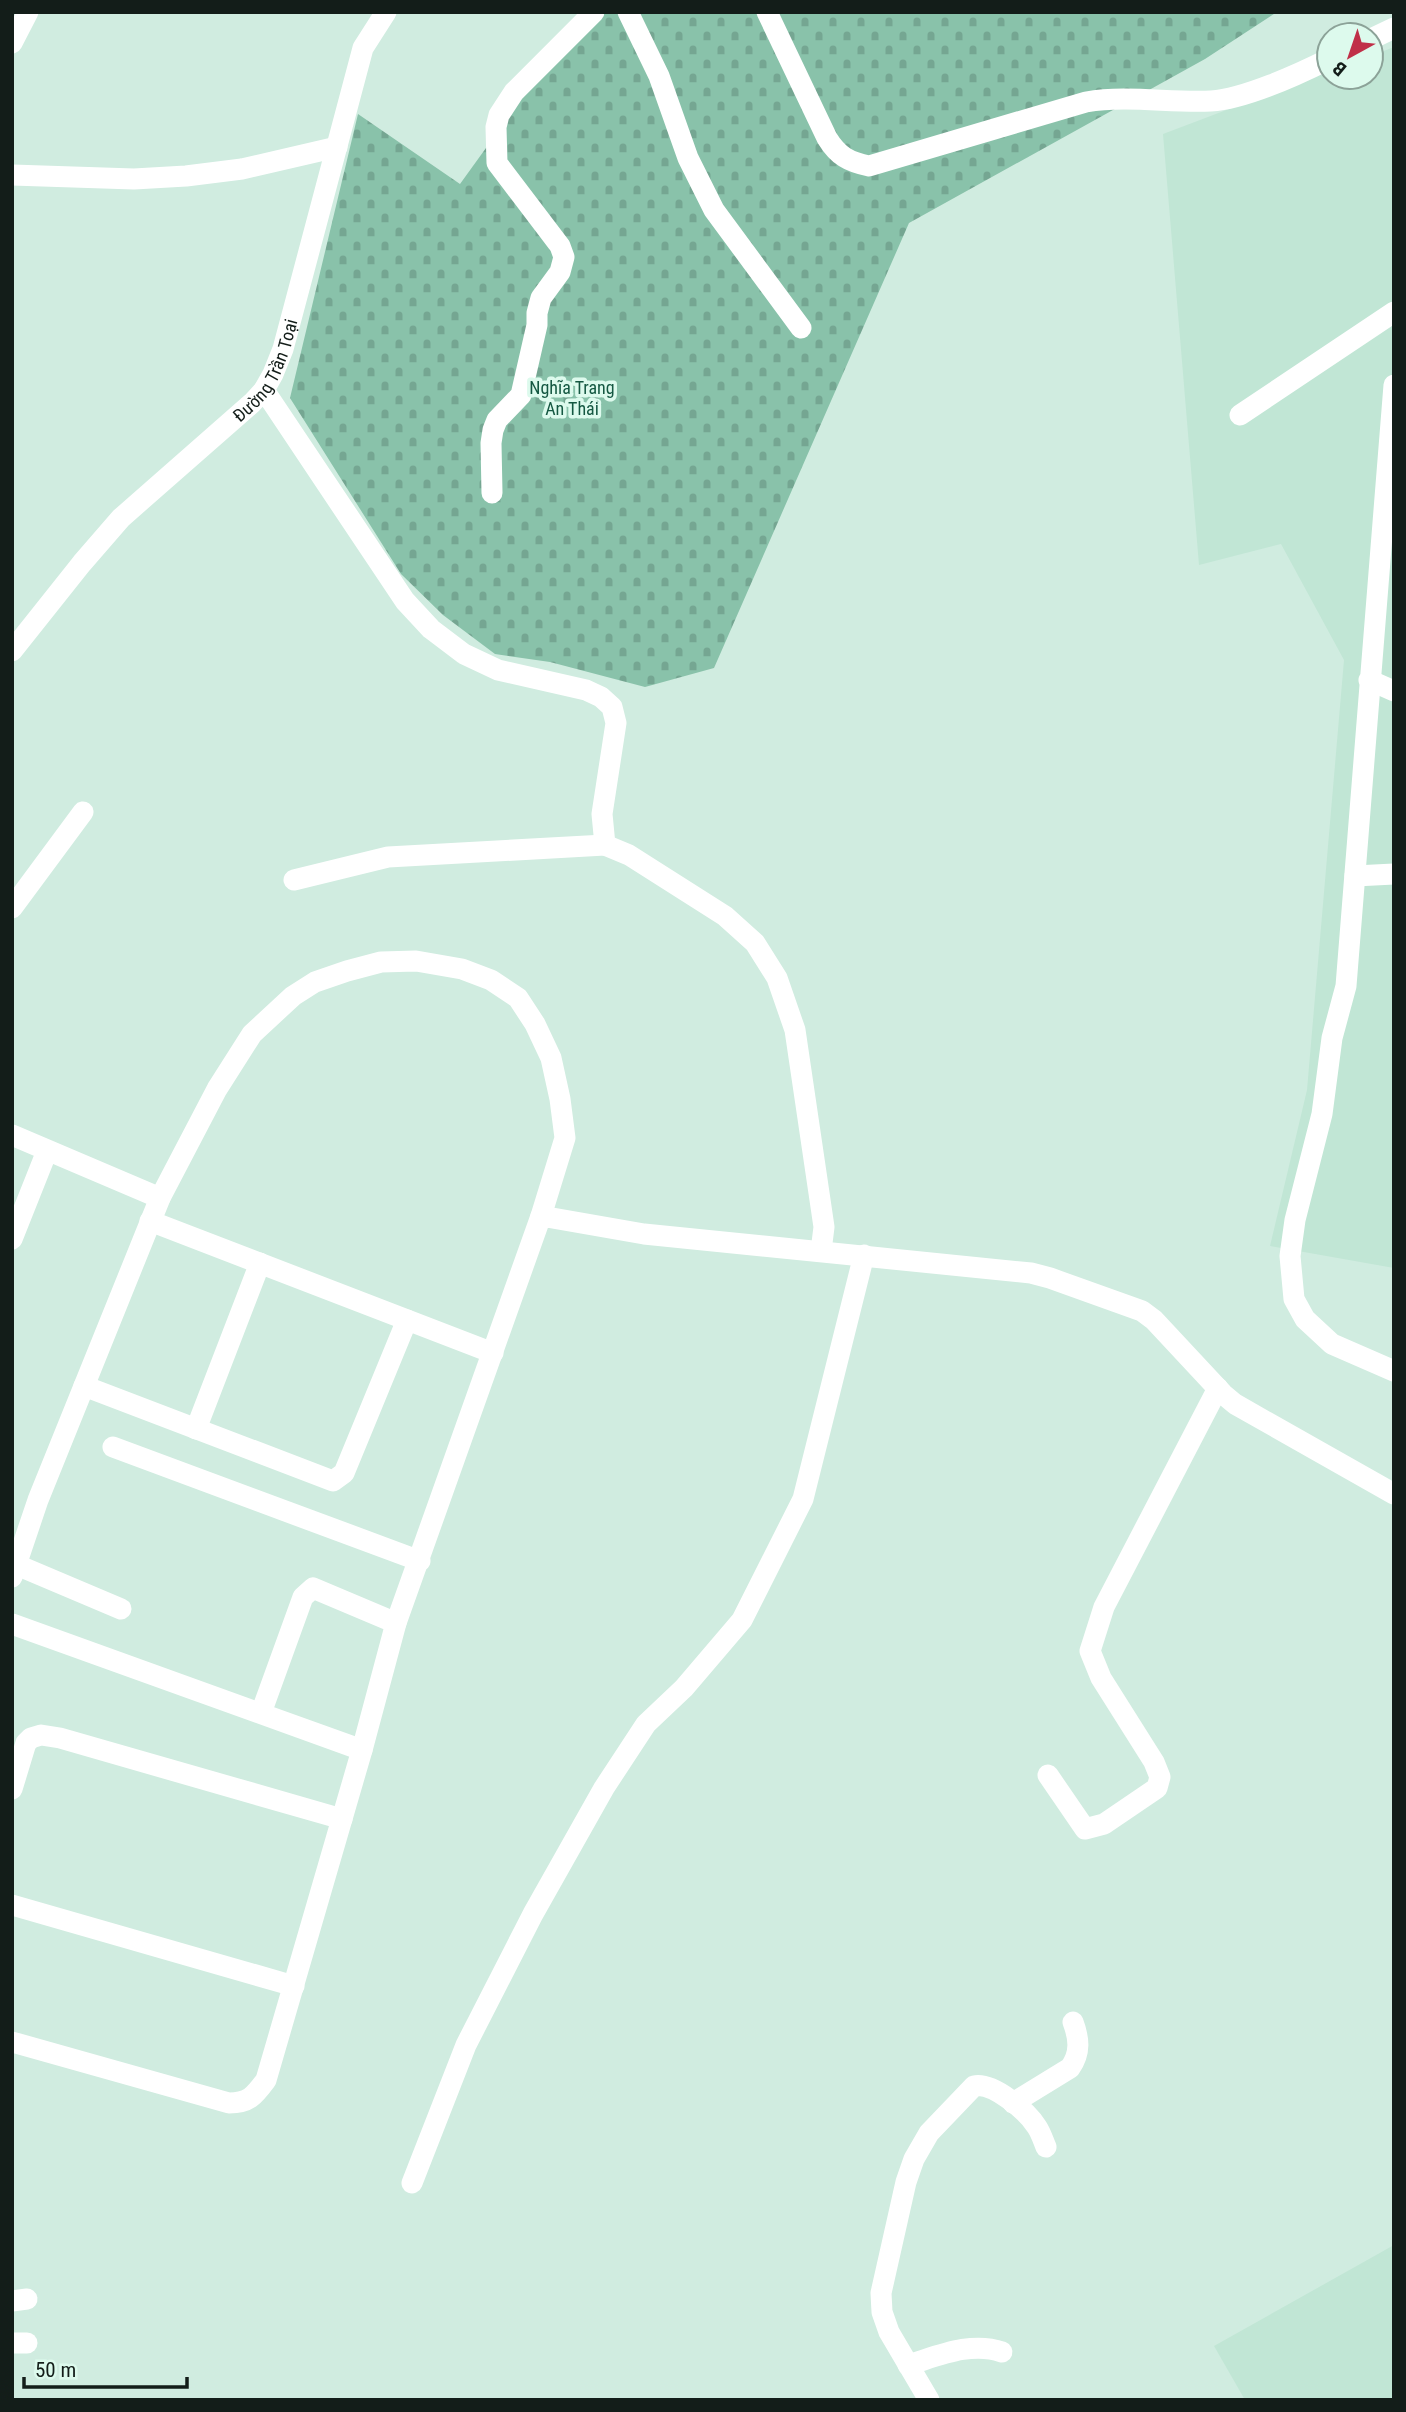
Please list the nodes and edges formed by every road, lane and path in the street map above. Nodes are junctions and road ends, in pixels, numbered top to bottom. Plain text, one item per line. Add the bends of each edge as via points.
1 (28, 12) edge
2 (386, 12) edge
3 (594, 12) edge
4 (628, 12) edge
5 (767, 12) edge
6 (12, 43) edge
7 (1315, 65) edge
8 (337, 146) junction
9 (12, 175) edge
10 (1394, 312) edge
11 (801, 328) dead end
12 (1394, 384) edge
13 (264, 390) junction
14 (1240, 415) dead end
15 (492, 493) dead end
16 (1388, 504) edge
17 (12, 651) edge
18 (1369, 680) junction
19 (1394, 691) edge
20 (83, 812) dead end
21 (605, 845) junction
22 (1394, 874) edge
23 (1355, 876) junction
24 (295, 880) dead end
25 (12, 908) edge
26 (12, 1135) edge
27 (47, 1151) junction
28 (160, 1198) junction
29 (541, 1216) junction
30 (150, 1220) junction
31 (12, 1239) edge
32 (821, 1251) junction
33 (864, 1255) junction
34 (260, 1263) junction
35 (407, 1320) junction
36 (493, 1353) junction
37 (1394, 1371) edge
38 (84, 1386) junction
39 (1218, 1388) junction
40 (196, 1429) junction
41 (113, 1447) dead end
42 (1394, 1494) edge
43 (420, 1560) junction
44 (15, 1571) edge
45 (121, 1609) dead end
46 (396, 1623) junction
47 (12, 1624) edge
48 (261, 1713) junction
49 (362, 1750) junction
50 (1048, 1775) dead end
51 (12, 1789) edge
52 (342, 1819) junction
53 (12, 1905) edge
54 (294, 1986) junction
55 (1073, 2022) dead end
56 (12, 2042) edge
57 (1013, 2103) junction
58 (1046, 2147) dead end
59 (412, 2183) dead end
60 (1002, 2352) dead end
61 (908, 2365) junction
62 (929, 2400) edge

1 - 6 street
2 - 8 street, Đường Trần Toại via 363,48
3 - 15 street via 514,92 496,127 497,163 564,257 560,272 541,299 521,395 493,430
4 - 11 street via 714,210
5 - 7 street via 836,152 869,166 1086,102 1109,98 1213,101
8 - 9 street via 242,169 186,176
8 - 13 street, Đường Trần Toại via 283,349
10 - 14 street
12 - 16 street
13 - 17 street, Đường Trần Toại via 121,518
13 - 21 street via 405,601 431,629 498,670 586,690 612,708 616,723 602,814
16 - 18 street
18 - 19 street
18 - 23 street
20 - 25 street
21 - 24 street via 388,857
21 - 32 street via 629,855 725,916 755,943 777,978 795,1030 824,1227
22 - 23 street
23 - 37 street via 1346,986 1290,1256 1294,1299 1305,1319 1332,1344
26 - 27 street
27 - 28 street
27 - 31 street
28 - 29 street via 217,1089 252,1034 293,996 347,971 381,962 416,961 462,968 491,980 518,998 535,1024 551,1058 565,1138
28 - 30 street
29 - 32 street via 644,1234
29 - 36 street
30 - 34 street
30 - 38 street
32 - 33 street
33 - 39 street via 1031,1273 1142,1311
33 - 59 street via 803,1499 742,1620 684,1688 646,1724 604,1788 466,2045
34 - 35 street
34 - 40 street
35 - 36 street
35 - 40 street via 341,1478 332,1481
36 - 43 street
38 - 40 street
38 - 44 street
39 - 42 street via 1236,1404
39 - 50 street via 1104,1607 1090,1651 1101,1678 1154,1762 1160,1777 1157,1788 1104,1824 1085,1829
41 - 43 street
43 - 46 street
44 - 45 street
46 - 48 street via 310,1589 303,1597
46 - 49 street
47 - 48 street
48 - 49 street
49 - 52 street
51 - 52 street via 26,1743 41,1735
52 - 54 street
53 - 54 street
54 - 56 street via 266,2080 244,2103 229,2103
55 - 57 street via 1078,2036 1076,2060
57 - 58 street via 1038,2128
57 - 61 street via 983,2086 974,2086 929,2133 914,2159 881,2293 881,2312
60 - 61 street via 967,2348
61 - 62 street

